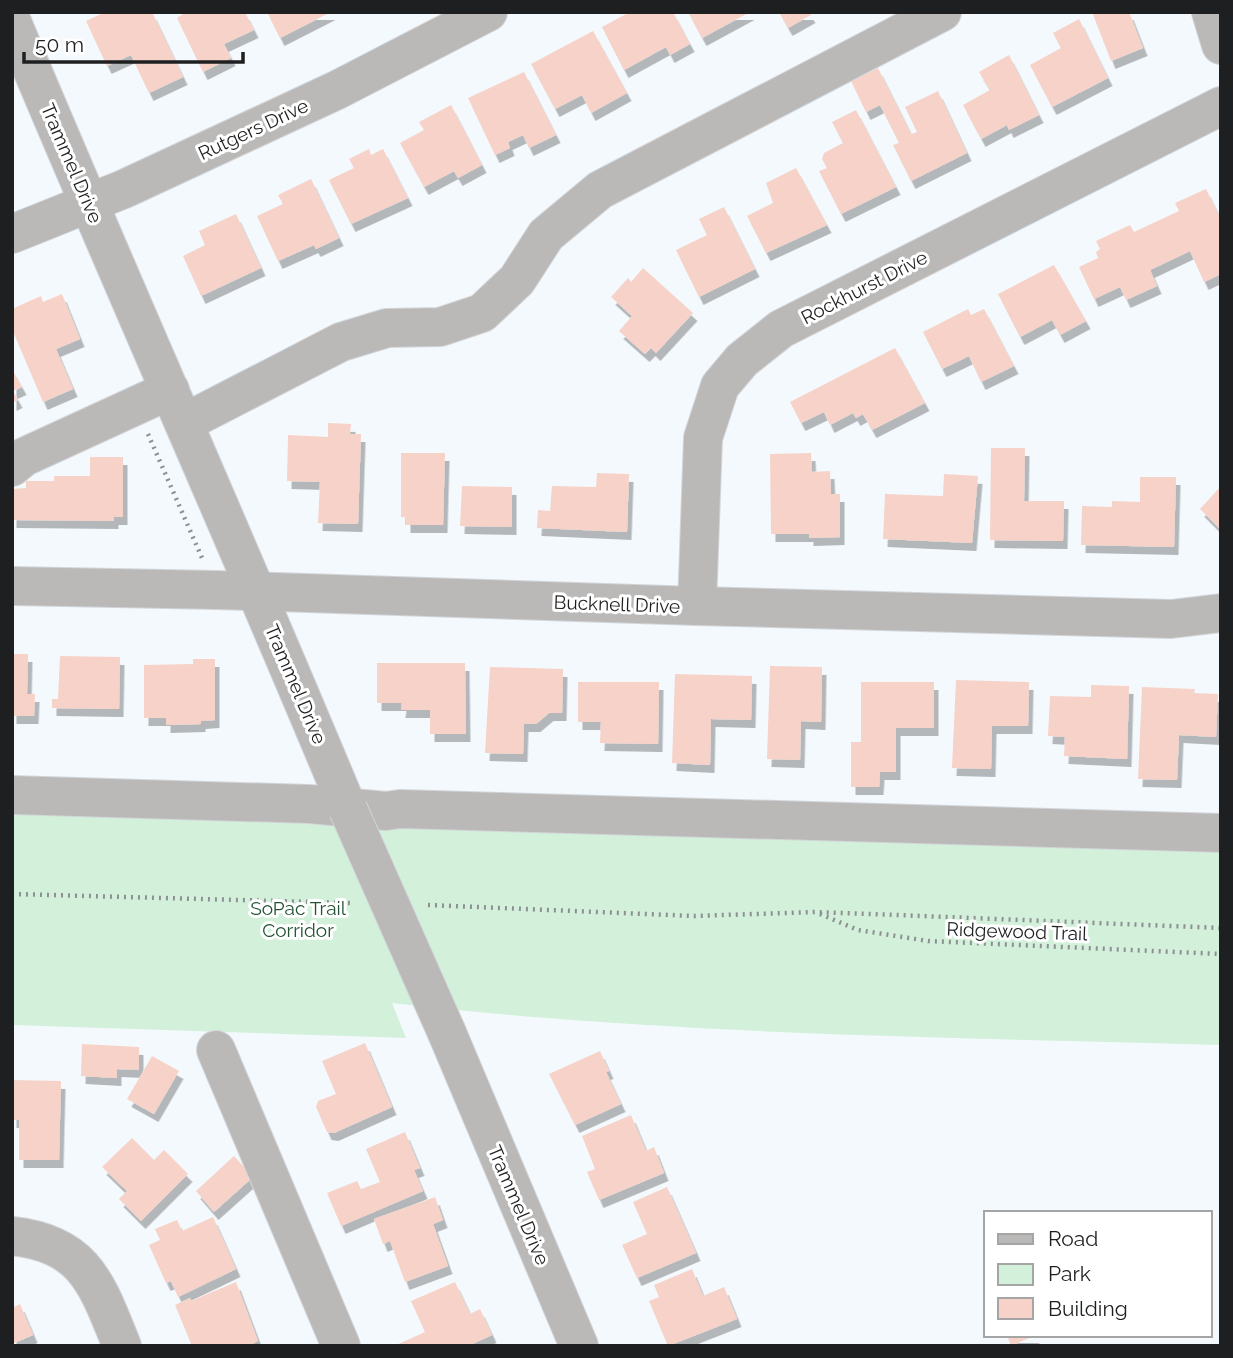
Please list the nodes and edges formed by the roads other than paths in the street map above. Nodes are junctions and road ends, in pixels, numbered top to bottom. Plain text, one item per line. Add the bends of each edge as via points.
1 (488, 12) edge
2 (942, 12) edge
3 (1211, 12) edge
4 (12, 22) edge
5 (1221, 45) edge
6 (1221, 106) edge
7 (88, 203) junction
8 (12, 234) edge
9 (177, 406) junction
10 (12, 467) edge
11 (12, 586) edge
12 (257, 591) junction
13 (696, 606) junction
14 (1221, 613) edge
15 (12, 796) edge
16 (348, 809) junction
17 (1221, 833) edge
18 (215, 1050) dead end
19 (12, 1236) edge
20 (122, 1346) edge
21 (341, 1346) edge
22 (579, 1346) edge

1 - 7 street, Rutgers Drive via 337,90
2 - 9 street via 600,190 546,235 517,280 482,313 440,327 387,328 341,342
3 - 5 street
4 - 7 street, Trammel Drive
6 - 13 street, Rockhurst Drive via 781,330 742,360 720,386 703,438
7 - 8 street, Rutgers Drive
7 - 9 street, Trammel Drive
9 - 10 street via 135,405 24,457
9 - 12 street, Trammel Drive
11 - 12 street, Bucknell Drive
12 - 13 street, Bucknell Drive
12 - 16 street, Trammel Drive
13 - 14 street, Bucknell Drive via 1171,619
15 - 16 street
16 - 17 street
16 - 22 street, Trammel Drive, bridge
18 - 21 street
19 - 20 street via 58,1246 80,1262 100,1292

